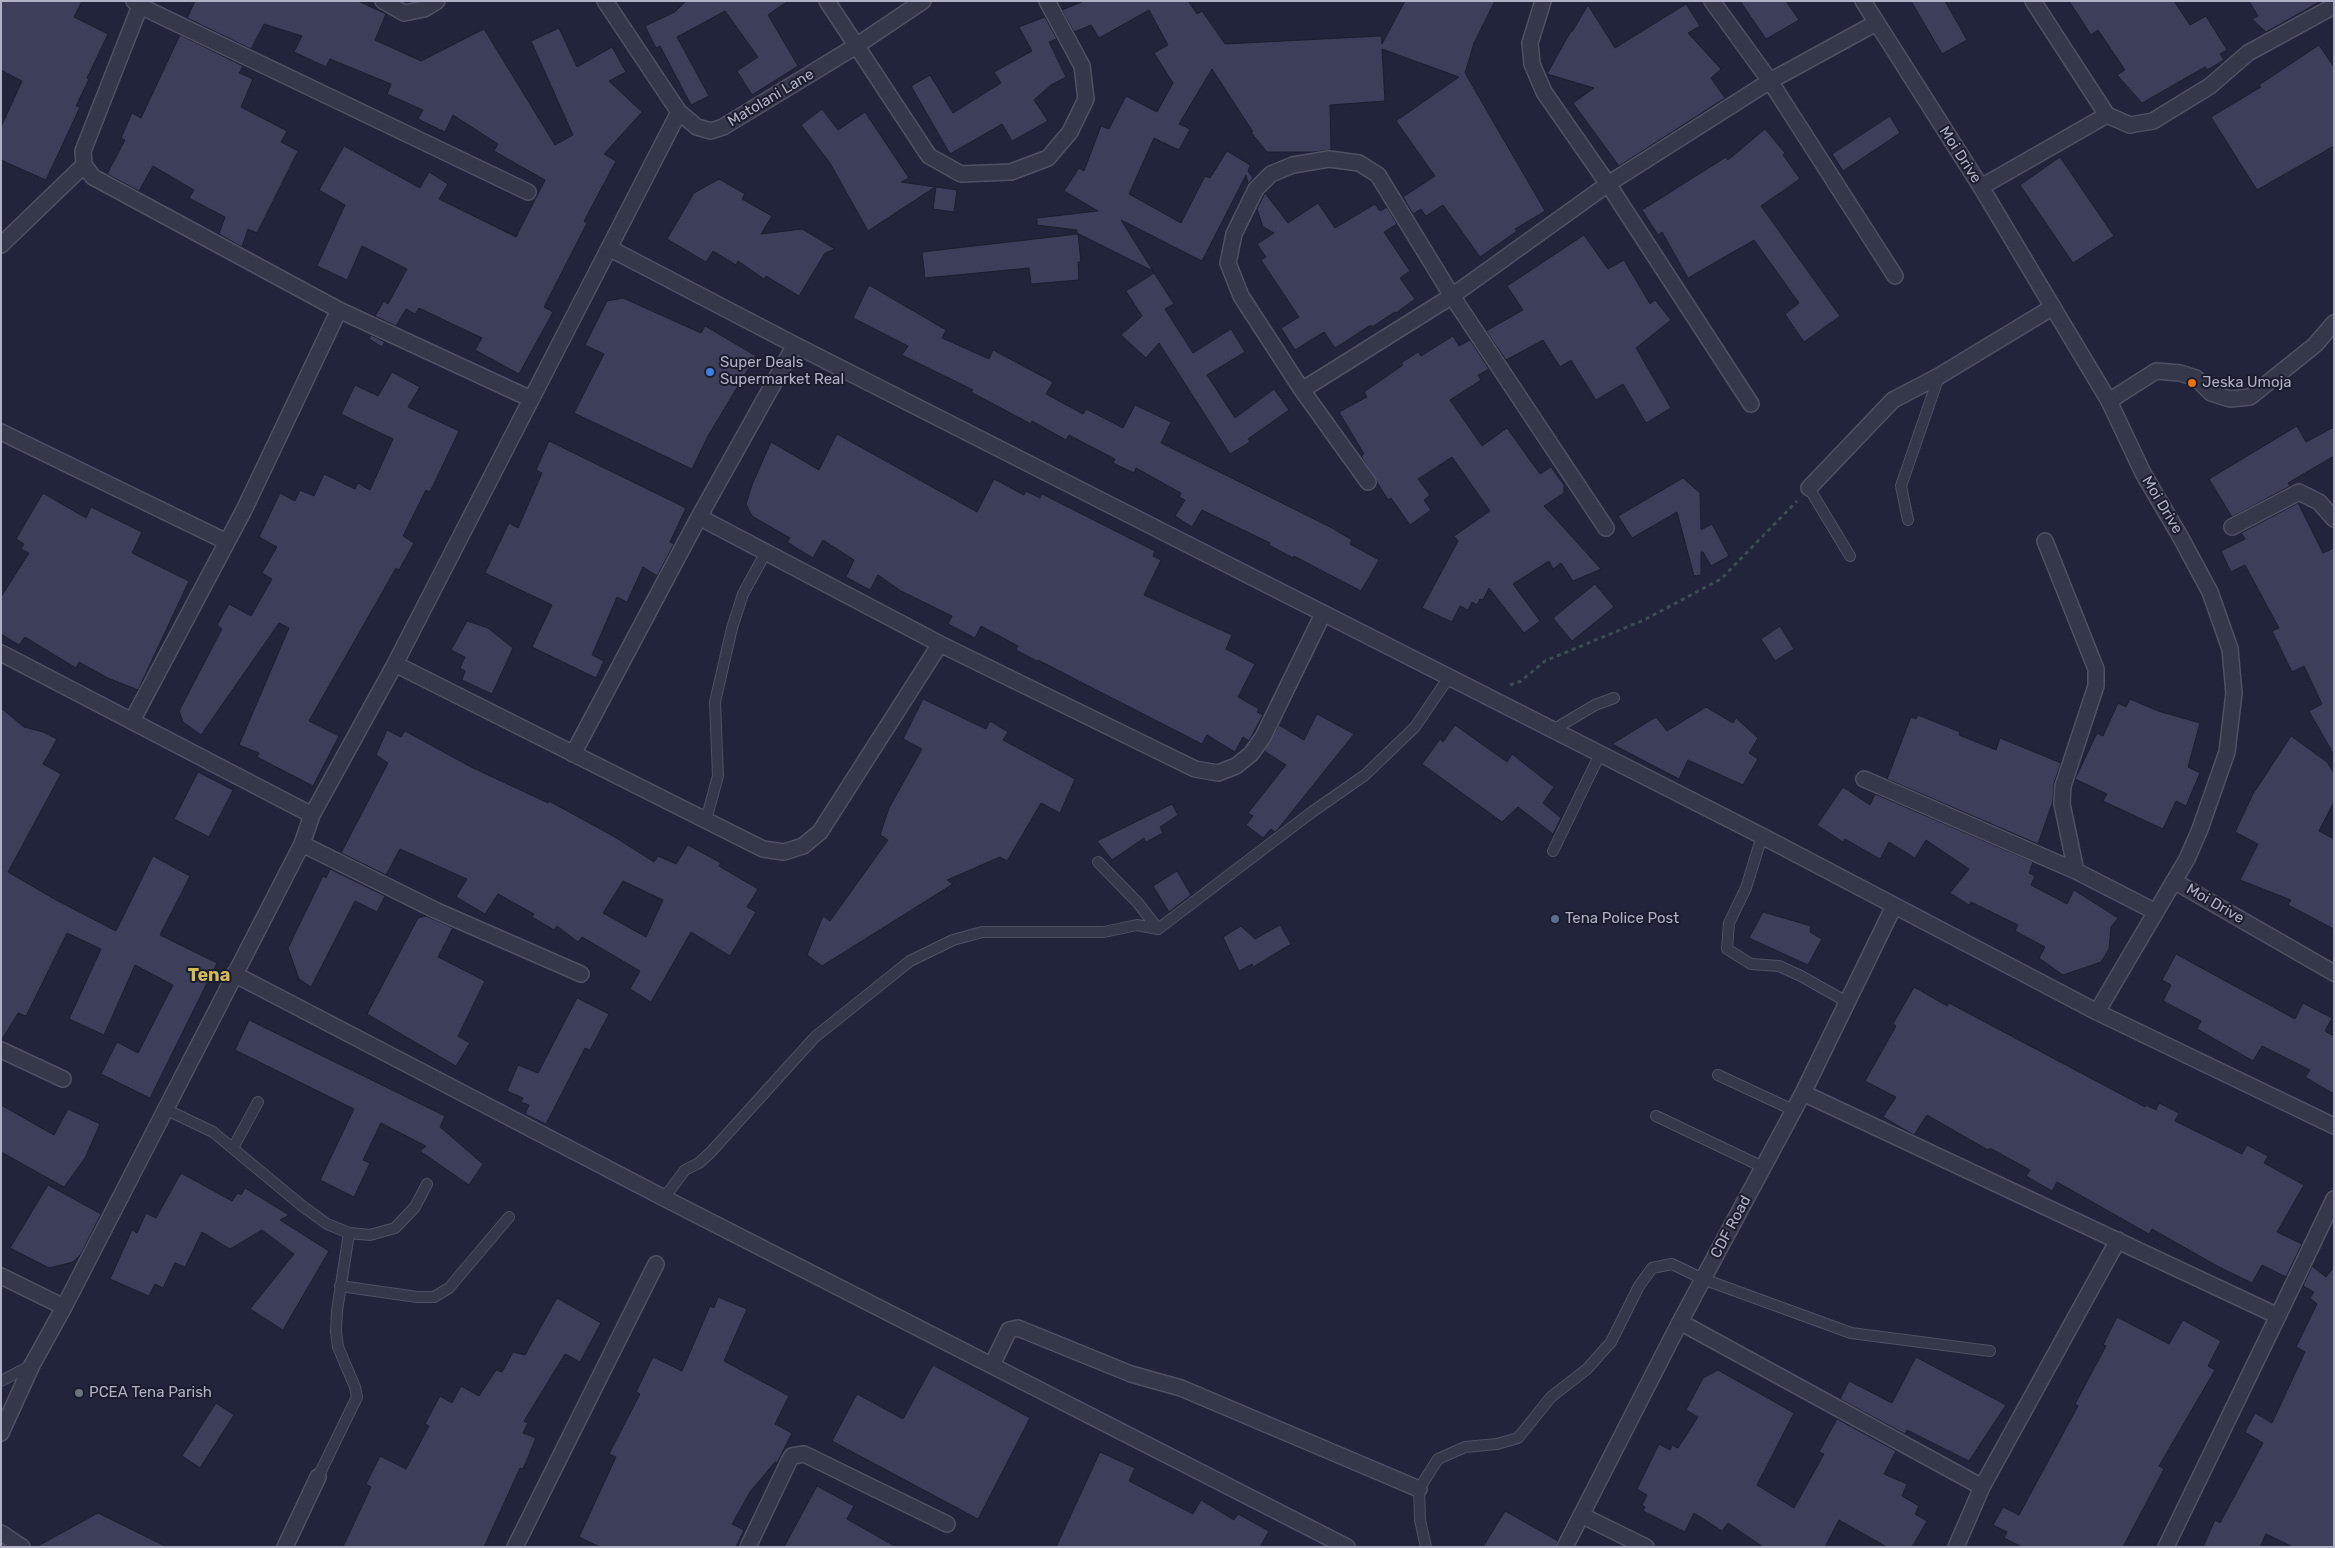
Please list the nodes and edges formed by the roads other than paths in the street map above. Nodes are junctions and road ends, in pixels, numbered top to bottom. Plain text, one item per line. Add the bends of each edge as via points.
1 (383, 1) edge
2 (437, 1) edge
3 (605, 1) edge
4 (827, 1) edge
5 (923, 1) edge
6 (1047, 1) edge
7 (1543, 1) edge
8 (1712, 1) edge
9 (1863, 1) edge
10 (2033, 1) edge
11 (137, 4) edge
12 (2334, 6) edge
13 (1876, 23) junction
14 (856, 46) junction
15 (1770, 81) junction
16 (679, 112) junction
17 (2107, 115) junction
18 (84, 166) junction
19 (1608, 184) junction
20 (1981, 187) junction
21 (528, 192) dead end
22 (1, 245) edge
23 (609, 248) junction
24 (1895, 276) dead end
25 (1452, 296) junction
26 (2053, 307) junction
27 (339, 310) junction
28 (2334, 324) edge
29 (795, 345) junction
30 (1939, 376) junction
31 (1302, 390) junction
32 (531, 399) junction
33 (2109, 401) junction
34 (1751, 404) dead end
35 (1, 432) edge
36 (1368, 482) dead end
37 (1809, 488) joint
38 (699, 517) junction
39 (2334, 519) edge
40 (1908, 520) dead end
41 (2232, 527) dead end
42 (1606, 528) dead end
43 (2045, 541) dead end
44 (227, 542) junction
45 (766, 552) junction
46 (1850, 556) dead end
47 (1323, 614) junction
48 (940, 644) junction
49 (1, 653) edge
50 (395, 664) junction
51 (1449, 678) junction
52 (1614, 698) dead end
53 (132, 721) junction
54 (1553, 730) junction
55 (573, 754) junction
56 (1600, 754) junction
57 (1864, 779) dead end
58 (312, 814) junction
59 (706, 820) junction
60 (1762, 836) junction
61 (302, 844) junction
62 (1553, 851) dead end
63 (1098, 862) dead end
64 (2076, 871) junction
65 (2174, 880) junction
66 (1894, 906) junction
67 (2154, 911) junction
68 (1158, 929) junction
69 (2334, 973) edge
70 (234, 974) junction
71 (581, 974) dead end
72 (1847, 1002) junction
73 (2097, 1012) junction
74 (1, 1050) edge
75 (1718, 1075) dead end
76 (63, 1079) dead end
77 (1803, 1093) junction
78 (258, 1102) dead end
79 (165, 1109) junction
80 (1793, 1110) junction
81 (1656, 1116) dead end
82 (2334, 1126) edge
83 (233, 1148) junction
84 (1763, 1167) junction
85 (427, 1184) dead end
86 (664, 1198) junction
87 (2334, 1198) edge
88 (509, 1217) dead end
89 (349, 1233) junction
90 (2118, 1240) junction
91 (656, 1264) dead end
92 (1, 1276) edge
93 (1703, 1279) junction
94 (340, 1286) junction
95 (64, 1307) junction
96 (2278, 1316) junction
97 (1680, 1322) junction
98 (1990, 1351) dead end
99 (32, 1365) junction
100 (992, 1365) junction
101 (1, 1381) edge
102 (1, 1434) edge
103 (318, 1477) joint
104 (1982, 1487) junction
105 (1419, 1489) junction
106 (1581, 1515) junction
107 (947, 1524) dead end
108 (1, 1533) edge
109 (22, 1547) edge
110 (284, 1547) edge
111 (515, 1547) edge
112 (748, 1547) edge
113 (1347, 1547) edge
114 (1426, 1547) edge
115 (1565, 1547) edge
116 (1646, 1547) edge
117 (1956, 1547) edge
118 (2166, 1547) edge

1 - 2 street via 404,13 424,9
3 - 16 street, Matolani Lane
4 - 14 street
5 - 14 street, Matolani Lane
6 - 14 street via 1082,66 1086,99 1070,132 1048,158 1011,172 960,174 929,156
7 - 19 street via 1530,43 1532,64 1544,92
8 - 15 street
9 - 13 street, Moi Drive
10 - 17 street
11 - 18 street via 83,151
11 - 21 street
12 - 17 street via 2248,53 2210,86 2153,121 2130,126
13 - 15 street
13 - 20 street, Moi Drive
14 - 16 street, Matolani Lane via 723,127 711,131 697,127
15 - 19 street
15 - 24 street
16 - 23 street
17 - 20 street
18 - 22 street
18 - 27 street via 92,177
19 - 25 street
19 - 34 street
20 - 26 street, Moi Drive
23 - 29 street
23 - 32 street
25 - 31 street
25 - 31 street via 1378,175 1359,164 1329,159 1293,165 1271,174 1256,189 1234,234 1228,263 1241,296
25 - 42 street
26 - 30 street
26 - 33 street, Moi Drive
27 - 32 street
27 - 44 street
28 - 33 street via 2315,345 2250,397 2230,400 2211,393 2196,378 2156,371
29 - 38 street
29 - 47 street
30 - 37 street via 1893,400
30 - 40 lane via 1901,486
31 - 36 street
32 - 50 street
33 - 65 street, Moi Drive via 2143,473 2210,592 2230,649 2234,693 2227,752 2200,829
35 - 44 street
37 - 46 lane
38 - 45 street
38 - 55 street
39 - 41 street via 2319,502 2299,492
43 - 64 street via 2096,670 2096,686 2063,786 2062,804
44 - 53 street
45 - 48 street
45 - 59 lane via 743,594 715,702 718,776
47 - 48 street via 1263,737 1251,754 1236,766 1218,773 1195,769
47 - 51 street
48 - 59 street via 820,832 803,846 784,852 763,849
49 - 53 street
50 - 55 street
50 - 58 street
51 - 54 street
51 - 68 lane via 1415,727 1365,775
52 - 54 lane
53 - 58 street
54 - 56 street
55 - 59 street
56 - 60 street
56 - 62 lane
57 - 64 street
58 - 61 street
60 - 66 street
60 - 72 lane via 1746,888 1729,923 1727,949 1751,964 1779,966 1802,976
61 - 70 street
61 - 71 street via 437,911
63 - 68 lane
64 - 67 street
65 - 67 street
65 - 69 street, Moi Drive
66 - 72 street, CDF Road
66 - 73 street
67 - 73 street
68 - 86 lane via 1137,925 1104,932 982,932 953,940 910,961 815,1037 710,1153 685,1170
70 - 79 street
70 - 86 street
72 - 77 street, CDF Road
73 - 82 street
74 - 76 street
75 - 80 lane
77 - 80 street, CDF Road
77 - 90 street
78 - 83 lane
79 - 83 lane via 213,1132
79 - 95 street
80 - 84 street, CDF Road
81 - 84 lane
83 - 89 lane via 300,1205 327,1224
84 - 93 street, CDF Road
85 - 89 lane via 415,1207 394,1228 370,1235
86 - 100 street
87 - 96 street
88 - 94 lane via 449,1288 434,1297 417,1298
89 - 94 lane
90 - 96 street
90 - 104 street
91 - 111 street
92 - 95 street
93 - 97 street, CDF Road
93 - 98 lane via 1850,1333
93 - 105 lane via 1672,1264 1652,1268 1639,1286 1611,1342 1587,1369 1551,1397 1518,1438 1465,1447 1438,1459
94 - 103 lane via 338,1347 357,1397
95 - 99 street
96 - 118 street
97 - 104 street
97 - 106 street, CDF Road
99 - 101 lane
99 - 102 street
100 - 105 street via 1009,1330 1018,1328 1130,1374 1181,1388
100 - 113 street
103 - 110 street
104 - 117 street
105 - 114 lane via 1420,1520
106 - 115 street, CDF Road
106 - 116 street
107 - 112 street via 804,1454 792,1456 788,1461
108 - 109 street

